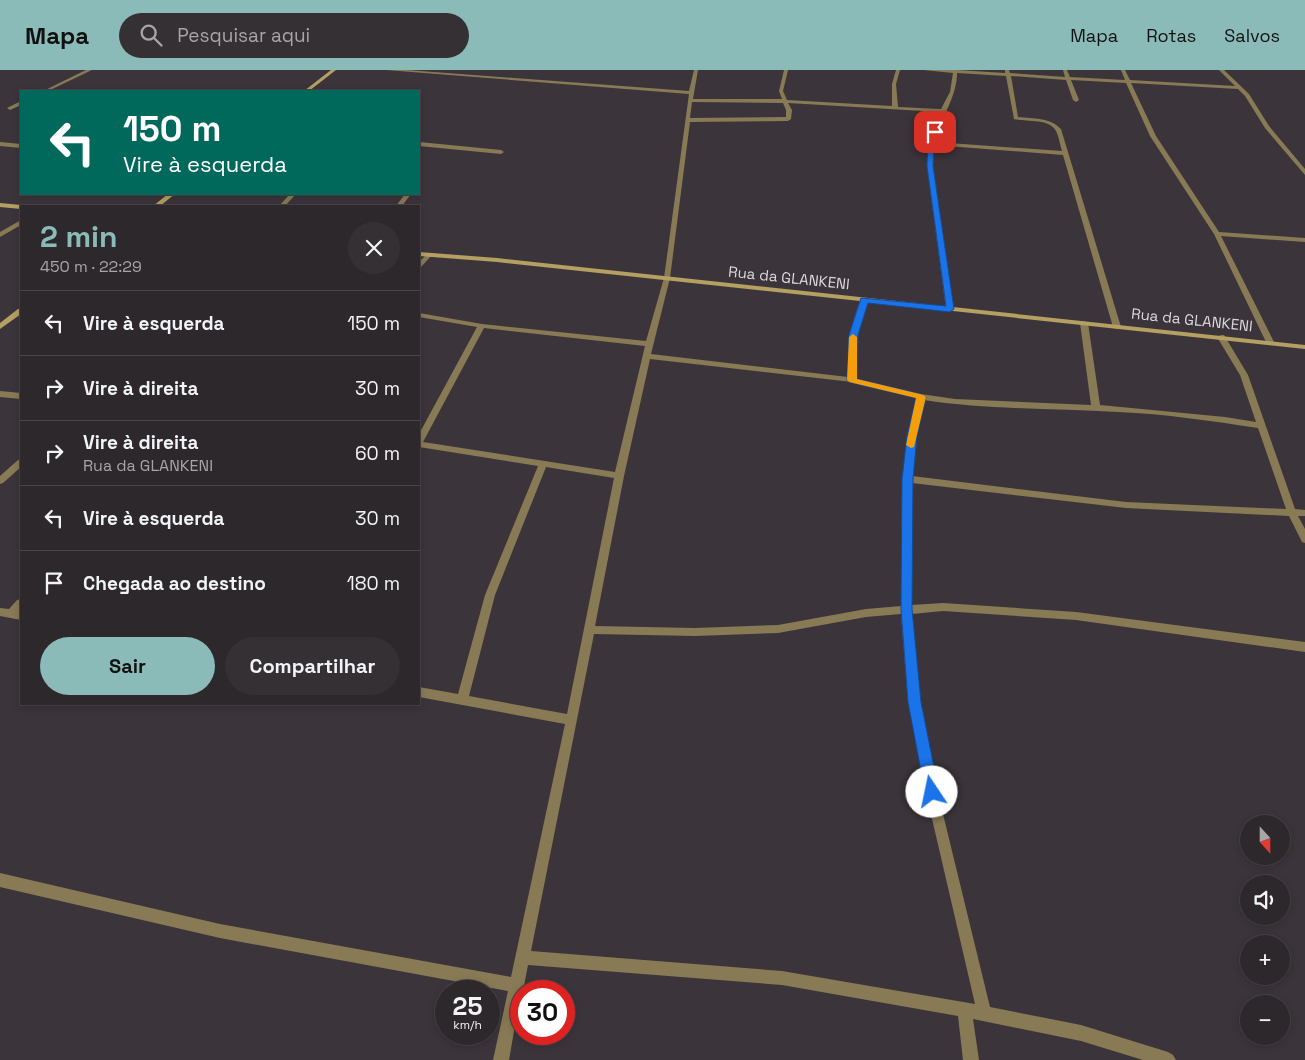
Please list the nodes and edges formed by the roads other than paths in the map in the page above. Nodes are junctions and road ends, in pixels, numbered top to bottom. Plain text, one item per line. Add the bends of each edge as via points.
1 (90, 70) edge
2 (334, 70) edge
3 (388, 70) edge
4 (696, 70) edge
5 (786, 70) edge
6 (898, 70) edge
7 (925, 70) edge
8 (1065, 70) edge
9 (1122, 70) edge
10 (1221, 70) edge
11 (955, 71) edge
12 (1008, 72) edge
13 (1069, 78) junction
14 (1128, 82) junction
15 (1240, 88) junction
16 (47, 90) edge
17 (307, 90) edge
18 (691, 97) junction
19 (1076, 100) dead end
20 (784, 101) junction
21 (20, 103) edge
22 (895, 107) junction
23 (10, 108) dead end
24 (943, 111) junction
25 (688, 120) junction
26 (931, 143) junction
27 (0, 144) edge
28 (420, 144) edge
29 (20, 146) edge
30 (501, 152) dead end
31 (1065, 153) junction
32 (1305, 173) edge
33 (171, 195) edge
34 (291, 195) edge
35 (0, 205) edge
36 (157, 205) edge
37 (283, 205) edge
38 (20, 207) edge
39 (20, 223) edge
40 (1217, 234) junction
41 (0, 235) edge
42 (1305, 240) edge
43 (420, 254) edge
44 (428, 255) junction
45 (420, 265) edge
46 (667, 278) junction
47 (864, 300) junction
48 (950, 309) junction
49 (20, 312) edge
50 (420, 315) edge
51 (1084, 323) junction
52 (482, 326) junction
53 (1117, 327) junction
54 (0, 328) edge
55 (1220, 337) junction
56 (1270, 342) junction
57 (650, 344) junction
58 (1305, 347) edge
59 (647, 356) junction
60 (852, 380) junction
61 (0, 394) edge
62 (20, 396) edge
63 (921, 397) junction
64 (1096, 408) junction
65 (1262, 426) junction
66 (420, 440) edge
67 (420, 442) edge
68 (20, 463) edge
69 (543, 464) junction
70 (619, 476) junction
71 (907, 479) junction
72 (0, 481) edge
73 (1305, 513) edge
74 (1292, 514) junction
75 (1305, 538) edge
76 (20, 604) edge
77 (906, 609) junction
78 (11, 614) edge
79 (590, 630) junction
80 (1305, 647) edge
81 (420, 692) edge
82 (462, 700) junction
83 (572, 720) junction
84 (0, 880) edge
85 (523, 957) junction
86 (517, 980) edge
87 (510, 984) edge
88 (965, 1011) junction
89 (984, 1013) junction
90 (510, 1015) edge
91 (501, 1060) edge
92 (971, 1060) edge
93 (1168, 1060) edge

1 - 16 street
2 - 17 street
3 - 18 street via 497,76
4 - 18 street
5 - 20 street via 781,91
6 - 22 street via 894,84
7 - 11 street
8 - 13 street
9 - 14 street
10 - 15 street
11 - 12 street
11 - 24 street via 953,96
12 - 13 street
12 - 31 street via 1016,118 1054,125
13 - 14 street
13 - 19 street
14 - 15 street
14 - 40 street via 1153,136
15 - 32 street
18 - 20 street
18 - 25 street
20 - 22 street
20 - 25 street via 789,110 789,118 785,120
21 - 23 street
22 - 24 street
24 - 26 street
25 - 46 street
26 - 31 street
26 - 48 street via 930,166
27 - 29 street
28 - 30 street
31 - 53 street
33 - 36 street
34 - 37 street
35 - 38 street
39 - 41 street
40 - 42 street
40 - 56 street
43 - 44 street, Rua da GLANKENI
44 - 45 street
44 - 46 street, Rua da GLANKENI
46 - 47 street, Rua da GLANKENI
46 - 57 street
47 - 48 street, Rua da GLANKENI
47 - 60 street via 853,335
48 - 51 street, Rua da GLANKENI
49 - 54 street
50 - 52 street
51 - 53 street, Rua da GLANKENI
51 - 64 street
52 - 57 street
52 - 66 street
53 - 55 street, Rua da GLANKENI
55 - 56 street, Rua da GLANKENI
55 - 65 street via 1244,375
56 - 58 street, Rua da GLANKENI
57 - 59 street
59 - 60 street
59 - 70 street
60 - 63 street
61 - 62 street
63 - 64 street via 991,405
63 - 71 street
64 - 65 street
65 - 74 street
67 - 69 street
68 - 72 street
69 - 70 street
69 - 82 street via 490,595
70 - 79 street
71 - 74 street via 1126,505
71 - 77 street
73 - 74 street
74 - 75 street
76 - 78 street
77 - 79 street via 778,629 695,632
77 - 80 street via 943,607 1076,616
77 - 89 street via 914,702
79 - 83 street
81 - 82 street
82 - 83 street
83 - 85 street
84 - 87 street via 220,931
85 - 86 street
85 - 88 street via 782,978
88 - 89 street
88 - 92 street
89 - 93 street via 1081,1033
90 - 91 street

